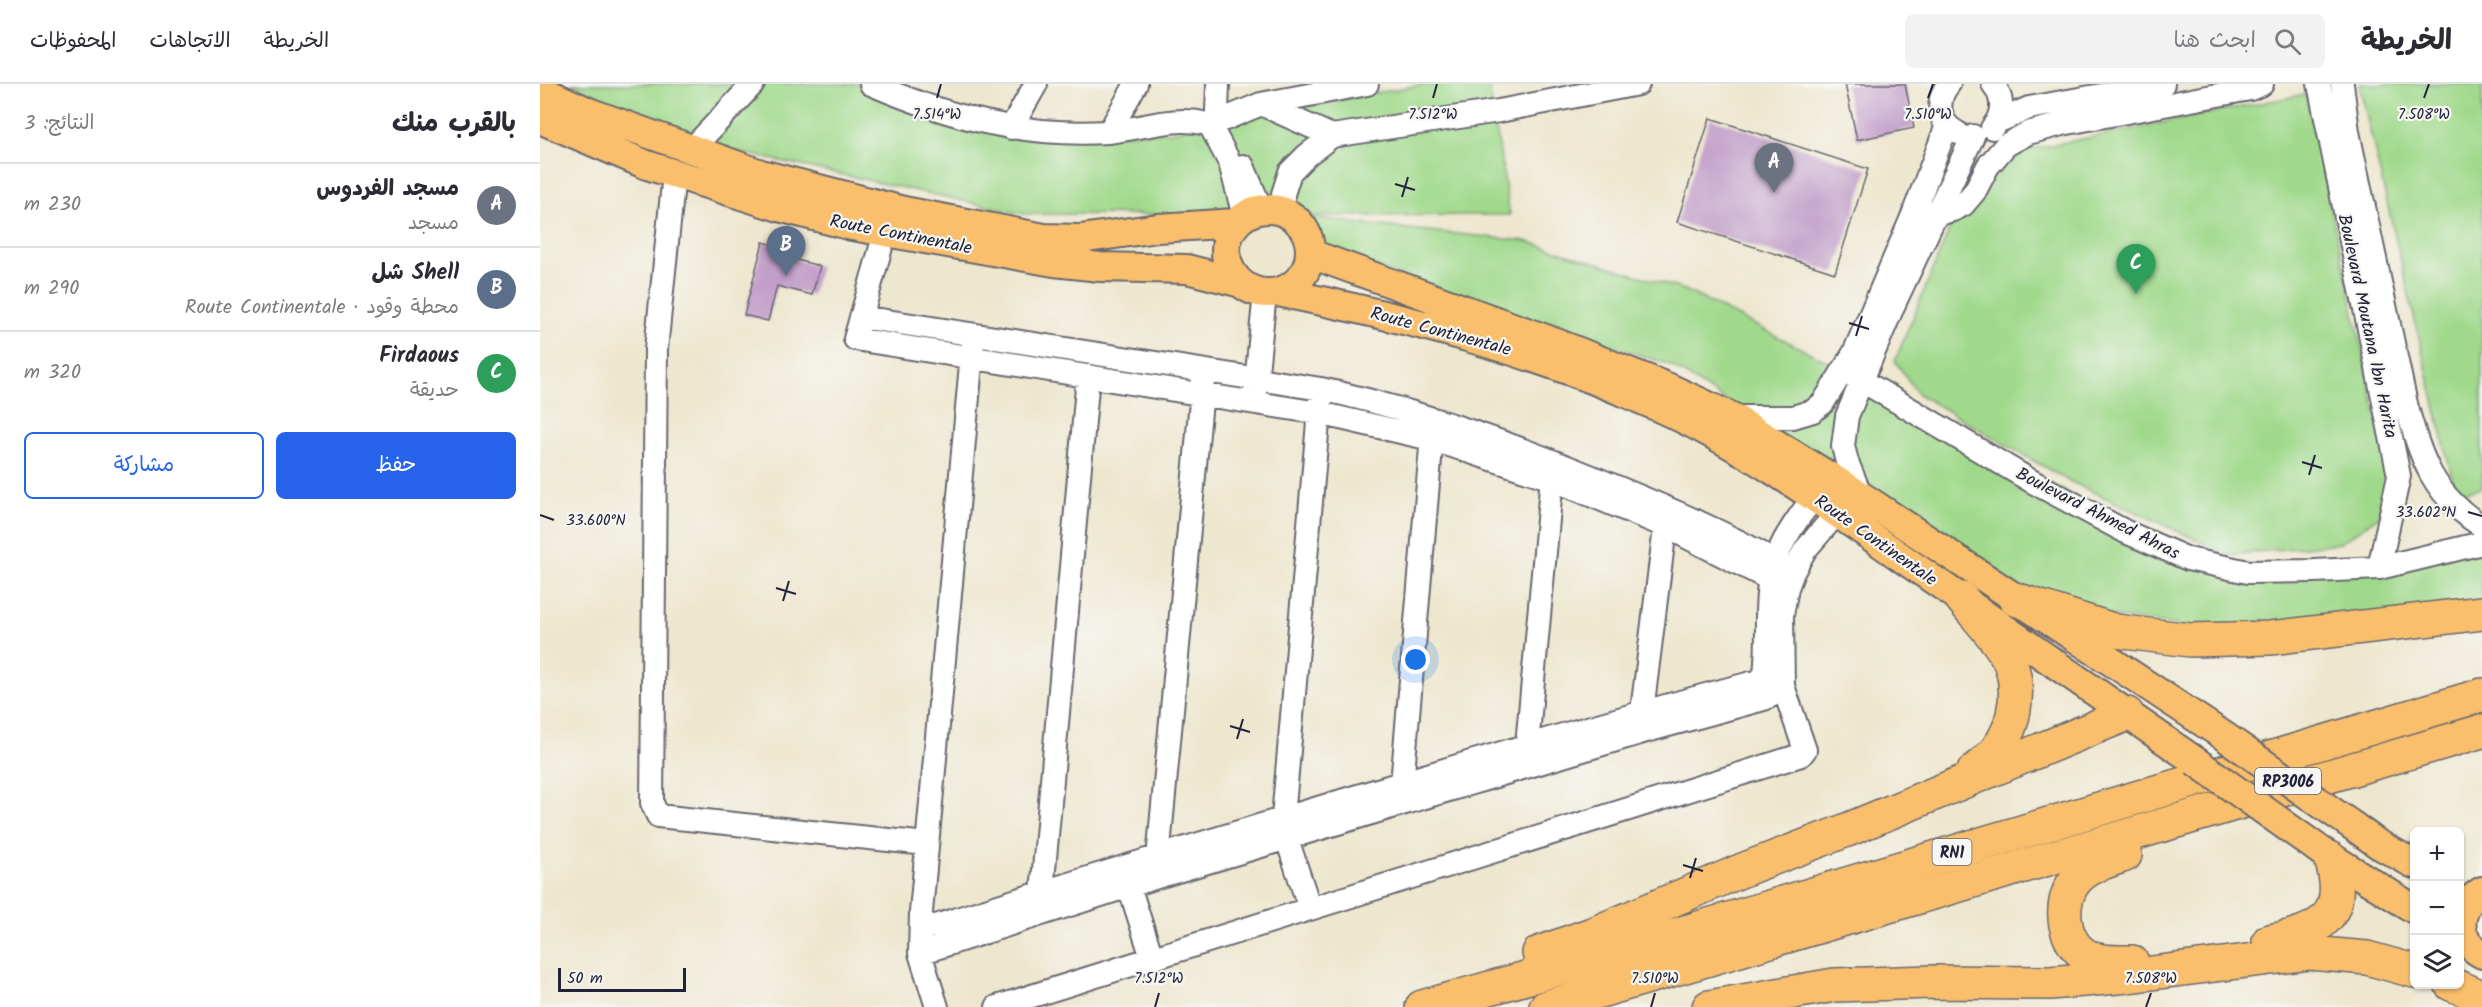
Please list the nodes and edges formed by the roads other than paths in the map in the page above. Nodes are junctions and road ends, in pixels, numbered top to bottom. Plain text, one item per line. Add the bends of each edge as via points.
1 (753, 84) edge
2 (871, 84) edge
3 (1036, 84) edge
4 (1136, 84) edge
5 (1218, 84) edge
6 (1367, 84) edge
7 (1636, 84) edge
8 (1993, 84) edge
9 (2163, 84) edge
10 (2262, 84) edge
11 (2319, 84) edge
12 (2342, 84) edge
13 (1941, 88) edge
14 (540, 90) edge
15 (1545, 93) edge
16 (1261, 104) junction
17 (540, 119) edge
18 (1217, 122) junction
19 (1997, 122) junction
20 (1947, 125) junction
21 (1011, 128) junction
22 (1109, 132) junction
23 (1332, 136) junction
24 (1973, 136) junction
25 (692, 149) junction
26 (674, 174) junction
27 (1256, 215) junction
28 (1935, 215) junction
29 (885, 233) junction
30 (1311, 254) junction
31 (1261, 290) junction
32 (861, 317) junction
33 (974, 335) junction
34 (972, 358) junction
35 (1844, 370) junction
36 (1204, 371) junction
37 (1088, 376) junction
38 (1257, 380) junction
39 (1864, 381) junction
40 (1321, 389) junction
41 (1202, 394) junction
42 (1254, 403) junction
43 (1319, 413) junction
44 (1732, 417) junction
45 (1432, 428) junction
46 (1553, 470) junction
47 (1862, 496) junction
48 (1827, 506) junction
49 (1666, 517) junction
50 (2482, 526) edge
51 (2482, 543) edge
52 (2379, 567) junction
53 (1781, 575) junction
54 (2015, 598) junction
55 (1962, 599) junction
56 (2482, 613) edge
57 (1774, 680) junction
58 (2482, 695) edge
59 (2127, 714) junction
60 (1643, 721) junction
61 (2482, 731) edge
62 (1527, 745) junction
63 (1528, 768) junction
64 (1964, 780) junction
65 (1401, 783) junction
66 (1401, 806) junction
67 (2162, 826) junction
68 (1286, 828) junction
69 (927, 844) junction
70 (2324, 853) junction
71 (2410, 861) edge
72 (1158, 866) junction
73 (2464, 879) edge
74 (2482, 884) edge
75 (1129, 886) junction
76 (2482, 891) edge
77 (1043, 902) junction
78 (2410, 906) edge
79 (1310, 909) junction
80 (922, 920) junction
81 (2469, 943) edge
82 (920, 953) junction
83 (1152, 958) junction
84 (2410, 970) edge
85 (2463, 989) edge
86 (2482, 997) edge
87 (937, 1007) edge
88 (997, 1007) edge
89 (1398, 1007) edge
90 (1422, 1007) edge
91 (1546, 1007) edge
92 (1709, 1007) edge

1 - 25 street
2 - 21 street via 939,111
3 - 21 street
4 - 22 street
5 - 18 street
6 - 16 street
7 - 15 street
8 - 19 street via 2002,104
9 - 19 street via 2030,108
10 - 28 street via 2028,133 2006,145 1968,200
11 - 52 street, Boulevard Moutana Ibn Harita via 2398,476
12 - 50 street, Boulevard Moutana Ibn Harita via 2348,132 2416,443 2435,484 2451,503
13 - 20 street via 1942,117
14 - 25 main road, Route Continentale
15 - 23 street
16 - 18 street
16 - 23 street
17 - 26 main road, Route Continentale
18 - 22 street via 1176,120
18 - 27 street via 1240,159
19 - 24 street via 1991,129
20 - 24 street
20 - 35 street via 1914,215
21 - 22 street
23 - 27 street via 1290,172 1282,194
24 - 28 street
25 - 27 main road, Route Continentale via 761,174 904,211 1044,238 1080,239
26 - 29 main road, Route Continentale via 779,207
26 - 69 street via 656,349 652,802 657,816
27 - 30 main road via 1300,222
27 - 31 main road via 1229,234 1226,247 1232,273
28 - 39 street
29 - 31 main road, Route Continentale via 1054,262 1187,269
29 - 32 street
30 - 31 main road via 1301,279 1291,287
30 - 44 main road, Route Continentale via 1554,342
31 - 38 street
31 - 48 main road, Route Continentale via 1372,311 1456,333 1608,386 1702,429
32 - 33 street
32 - 34 street via 855,339
33 - 34 street
33 - 36 street
34 - 37 street
34 - 69 street
35 - 39 street, Boulevard Ahmed Ahras
35 - 44 street via 1823,403 1813,411 1784,418
36 - 38 street
36 - 41 street
37 - 41 street
37 - 77 street
38 - 40 street
38 - 42 street
39 - 47 street via 1847,416 1843,436 1847,462
39 - 52 street, Boulevard Ahmed Ahras via 2033,482 2126,532 2188,559 2248,572
40 - 43 street
40 - 45 street via 1378,401
41 - 42 street
41 - 72 street
42 - 43 street
43 - 45 street
43 - 68 street
44 - 47 main road, Route Continentale
45 - 46 street
45 - 65 street
46 - 49 street
46 - 62 street
47 - 54 main road, Route Continentale
48 - 53 street via 1810,503 1799,517 1785,538
48 - 55 main road, Route Continentale
49 - 53 street
49 - 60 street
51 - 52 street, Boulevard Ahmed Ahras
53 - 57 street via 1765,602
54 - 56 highway via 2116,631 2190,640 2270,638
54 - 71 main road, Route Continentale / RP3006, bridge via 2223,735 2378,844
55 - 59 main road, Route Continentale
55 - 64 highway via 2005,652 2015,692 2006,735 1995,752
57 - 60 street via 1759,681
57 - 79 street via 1805,750 1801,755
58 - 90 highway, RN1
59 - 64 highway
59 - 70 main road, Route Continentale / RP3006, bridge
60 - 62 street
60 - 63 street
61 - 67 highway, RN1
62 - 63 street
62 - 65 street
63 - 66 street
64 - 89 highway via 1594,933 1436,989
65 - 66 street
65 - 68 street
66 - 68 street
67 - 70 highway via 2152,840 2090,869 2075,881 2066,901 2065,921 2077,948 2084,954 2103,962 2129,962 2306,933 2324,922 2334,908 2338,888
67 - 91 highway, RN1
68 - 72 street
68 - 79 street
69 - 80 street
70 - 78 main road, Route Continentale / RP3006
72 - 75 street
72 - 77 street
73 - 74 main road
75 - 77 street
75 - 83 street
76 - 81 main road via 2464,906 2461,917 2461,929
77 - 80 street via 936,927
77 - 82 street
79 - 83 street
80 - 82 street
82 - 87 street
83 - 88 street
84 - 92 highway via 2367,958 2310,953 2050,983 1834,985
85 - 86 highway

